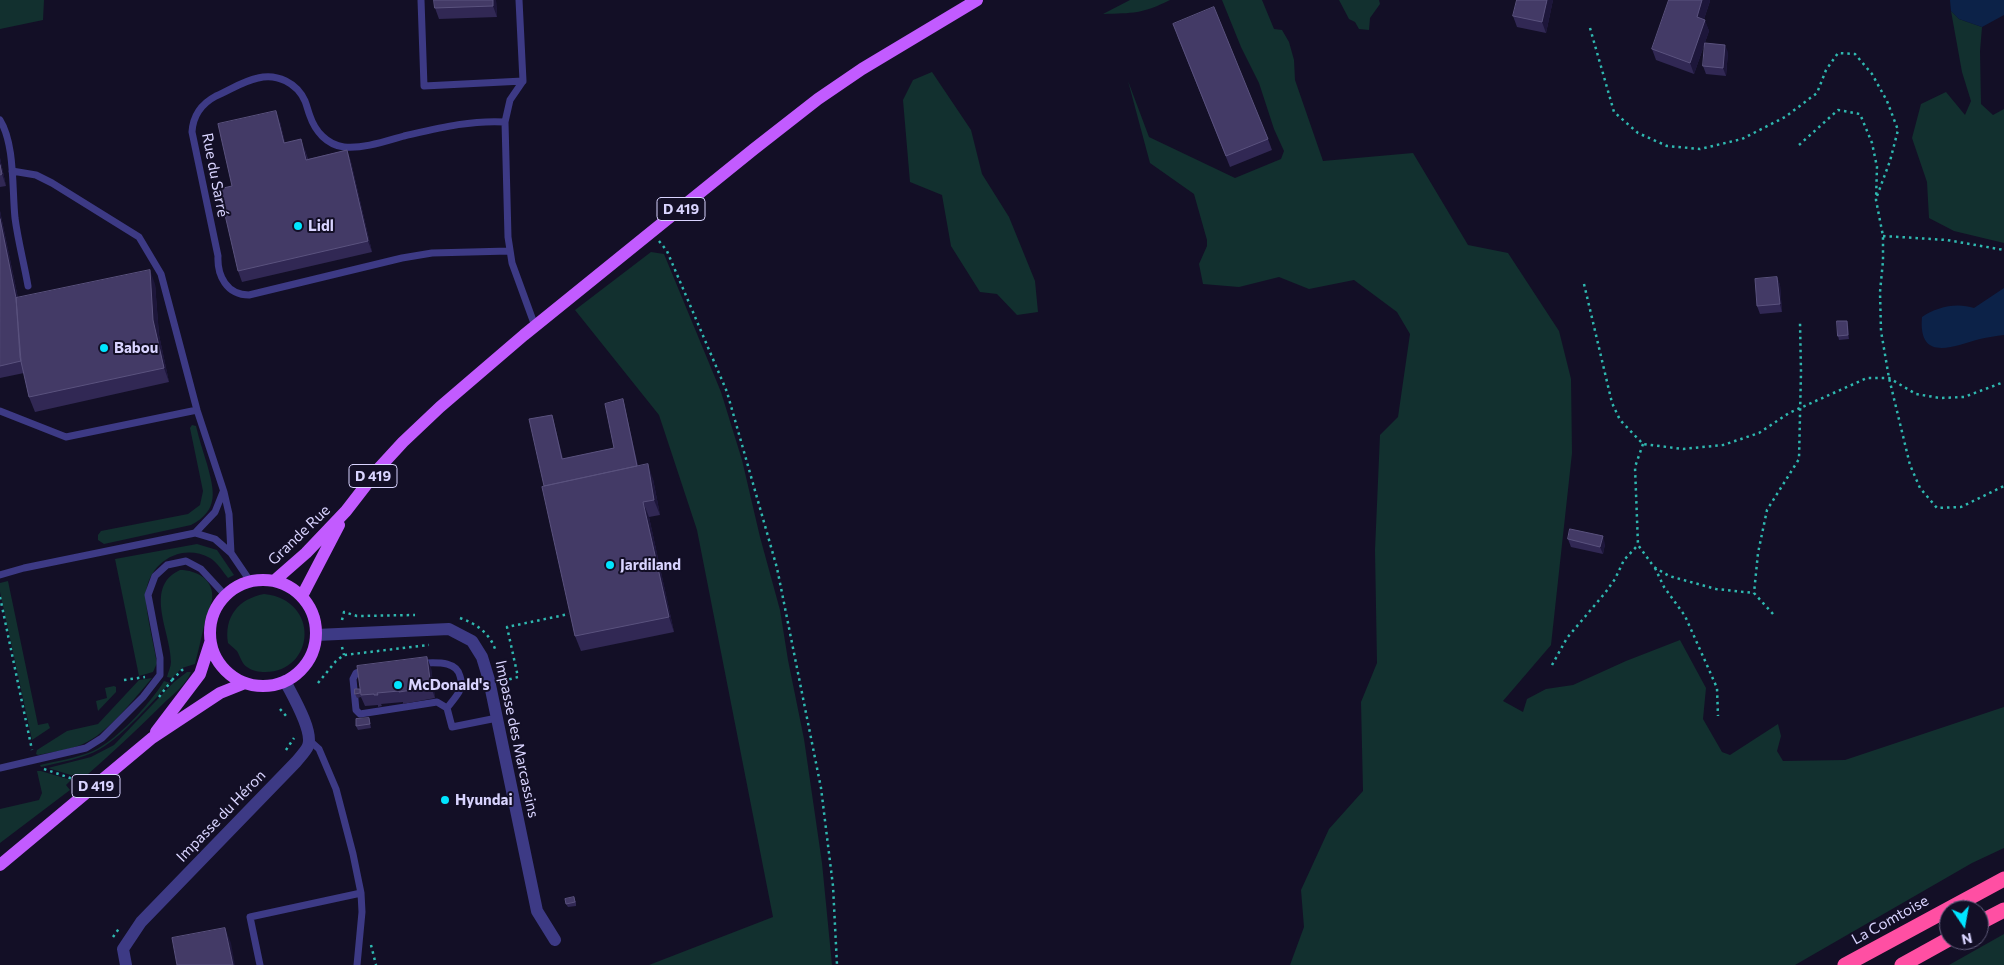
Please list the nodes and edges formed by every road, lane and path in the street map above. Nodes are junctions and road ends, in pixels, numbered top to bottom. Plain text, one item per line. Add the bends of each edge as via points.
1 (422, 0) edge
2 (520, 0) edge
3 (977, 0) edge
4 (1590, 28) dead end
5 (523, 81) junction
6 (0, 120) edge
7 (506, 122) junction
8 (1799, 144) dead end
9 (12, 171) junction
10 (1876, 200) junction
11 (651, 233) junction
12 (1884, 236) junction
13 (509, 250) junction
14 (2004, 250) edge
15 (1584, 284) dead end
16 (28, 286) dead end
17 (1800, 322) dead end
18 (535, 326) junction
19 (1889, 378) junction
20 (2004, 382) edge
21 (1800, 408) junction
22 (197, 410) junction
23 (0, 411) edge
24 (1643, 444) junction
25 (2004, 486) edge
26 (224, 492) junction
27 (346, 512) junction
28 (195, 532) junction
29 (1638, 545) junction
30 (232, 553) junction
31 (1654, 566) junction
32 (0, 575) edge
33 (250, 581) junction
34 (274, 581) junction
35 (1754, 593) junction
36 (225, 595) junction
37 (302, 596) junction
38 (0, 597) edge
39 (569, 614) edge
40 (1773, 614) dead end
41 (316, 635) junction
42 (210, 642) junction
43 (416, 663) edge
44 (1552, 665) dead end
45 (371, 668) edge
46 (200, 674) junction
47 (160, 675) junction
48 (124, 680) dead end
49 (504, 680) dead end
50 (285, 681) junction
51 (245, 683) junction
52 (448, 708) junction
53 (1718, 716) dead end
54 (497, 718) junction
55 (152, 738) junction
56 (308, 740) junction
57 (34, 761) junction
58 (0, 768) edge
59 (98, 784) junction
60 (39, 831) junction
61 (0, 854) edge
62 (0, 865) edge
63 (2004, 879) edge
64 (361, 893) junction
65 (2004, 910) edge
66 (1989, 918) edge
67 (555, 940) dead end
68 (1939, 945) edge
69 (126, 965) edge
70 (260, 965) edge
71 (357, 965) edge
72 (837, 965) edge
73 (1845, 965) edge
74 (1902, 965) edge

1 - 5 lane via 424,86
2 - 5 lane
3 - 11 main road, D 419 via 818,99
4 - 10 path via 1614,112 1638,133 1666,146 1700,149 1742,139 1785,117 1818,93 1826,70 1838,53 1855,54 1872,74 1898,130
5 - 7 lane via 510,100
6 - 9 lane via 7,136
7 - 13 lane
7 - 13 lane, Rue du Sarré via 451,125 342,147 319,133 306,102 294,86 267,77 248,81 210,99 198,110 192,132 219,270 228,287 238,294 249,295 402,258
8 - 10 path via 1838,110 1860,114 1872,143
9 - 16 lane via 15,216
9 - 22 lane via 36,175 52,183 139,237 164,283
10 - 12 path
11 - 18 main road, D 419
11 - 72 path via 667,251 727,392 778,568 821,788 833,886
12 - 14 path via 1947,240
12 - 19 path via 1880,331
13 - 18 lane
15 - 24 path via 1612,403 1620,420
17 - 21 path
18 - 27 main road, Grande Rue / D 419 via 403,442 380,466
19 - 20 path via 1916,394 1940,398 1964,397
19 - 21 path via 1867,378
19 - 25 path via 1910,465 1920,488 1937,508 1961,507
21 - 24 path via 1759,434 1723,445 1683,449
21 - 35 path via 1799,459 1766,510
22 - 23 lane via 66,437
22 - 26 lane
24 - 29 path via 1635,467
26 - 28 lane via 215,512
26 - 30 lane
27 - 34 main road, Grande Rue / D 419
27 - 37 main road, Grande Rue / D 419
28 - 30 lane via 215,539
28 - 32 lane
29 - 31 path
29 - 44 path via 1624,560 1605,593 1567,638
30 - 33 lane
31 - 35 path via 1669,576 1716,589
31 - 53 path via 1664,587 1685,616 1717,688
33 - 34 main road
33 - 36 main road
34 - 37 main road
35 - 40 path
36 - 42 main road via 212,617
36 - 47 lane via 202,569 186,561 168,565 155,576 148,595 160,658
37 - 41 main road via 312,614
38 - 57 path
39 - 49 path via 507,627 518,677
41 - 50 main road via 314,649 307,662
41 - 54 street, Impasse des Marcassins via 449,629 472,641 482,657
42 - 46 main road, D 419
42 - 51 main road via 222,667
43 - 52 lane via 443,663 460,672 460,691
45 - 52 lane via 356,673 353,680 356,710 360,714 437,702
46 - 47 path via 191,669 182,670 172,680
46 - 55 main road, D 419
47 - 48 path
47 - 57 lane via 102,738 86,748
50 - 51 main road via 258,686
50 - 56 street via 303,715
51 - 55 main road, D 419 via 220,693
52 - 54 lane via 452,727
54 - 67 street, Impasse des Marcassins via 537,911
55 - 59 main road, D 419
56 - 64 lane via 319,749 336,789
56 - 69 street, Impasse du Héron via 308,746 296,762 141,922 122,949
57 - 58 lane
57 - 59 path via 36,766 73,779 78,784 91,776
59 - 60 main road, D 419
60 - 61 main road
60 - 62 main road, D 419
63 - 73 highway, La Comtoise
64 - 70 lane via 250,917
64 - 71 lane
65 - 66 highway
68 - 74 highway

